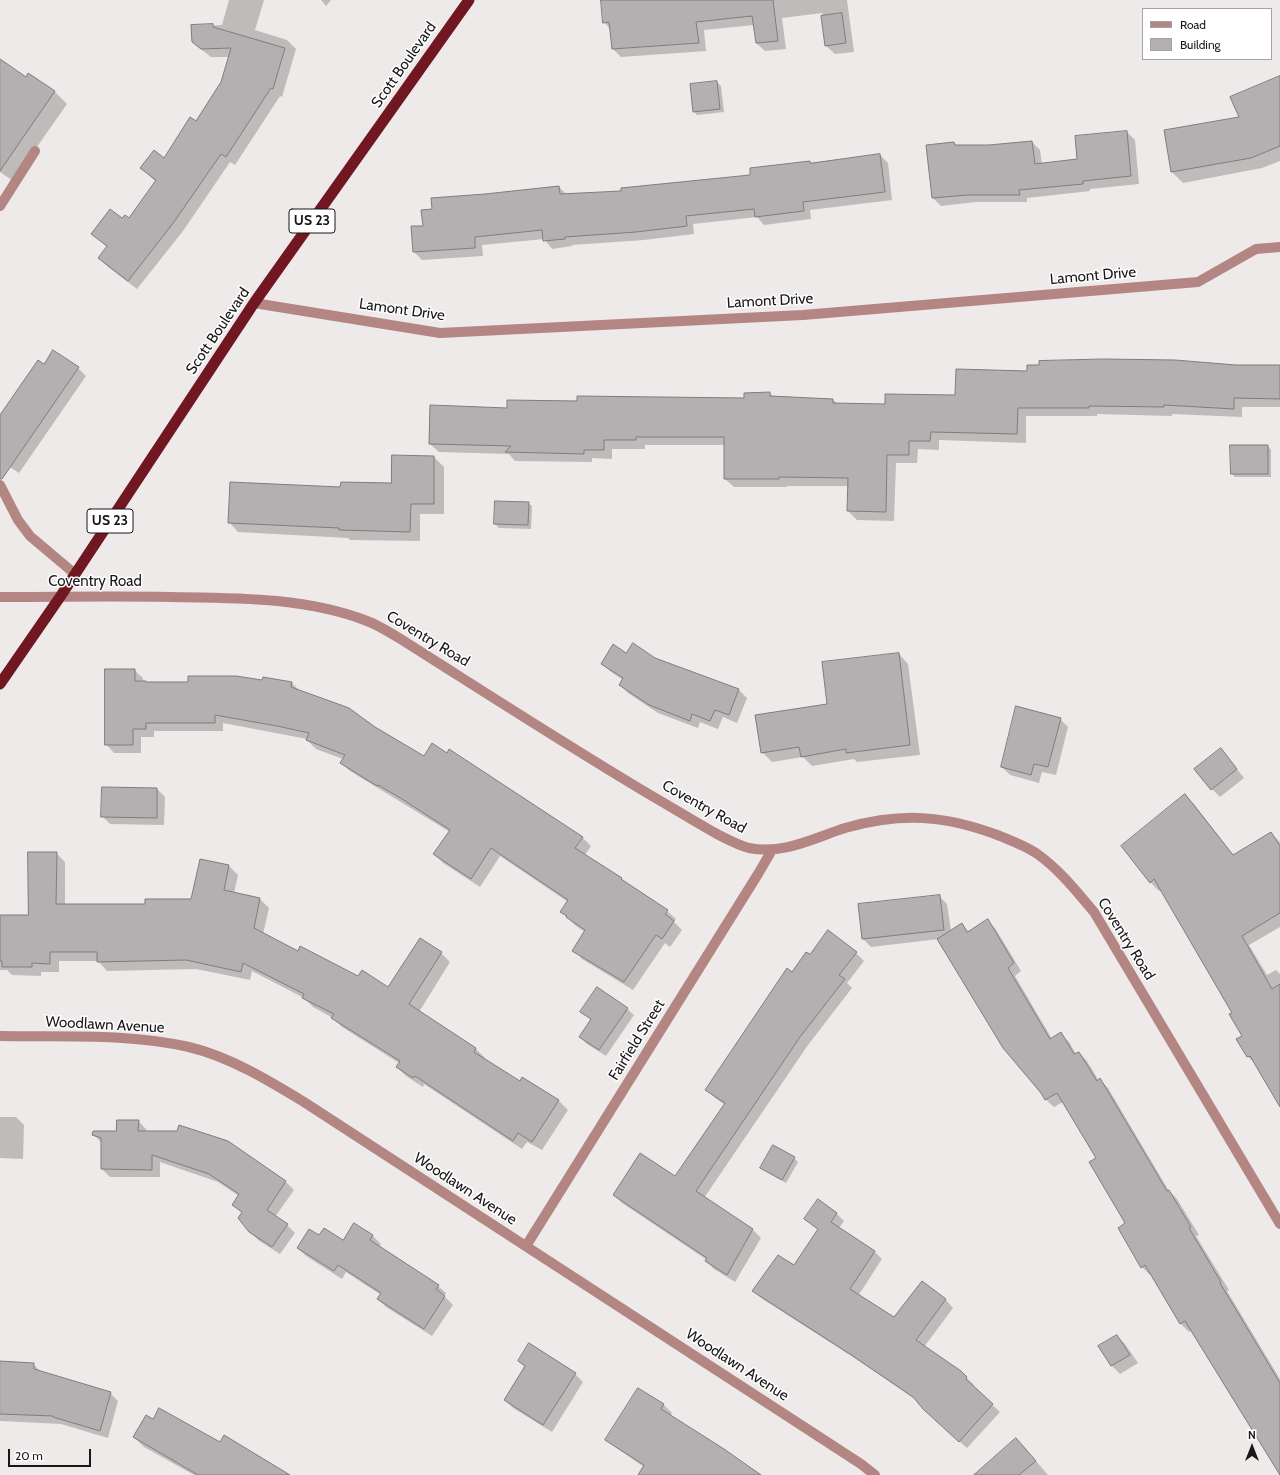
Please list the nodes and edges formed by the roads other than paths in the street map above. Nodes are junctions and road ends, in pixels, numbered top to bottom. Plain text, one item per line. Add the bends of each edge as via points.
1 (469, 0) edge
2 (35, 150) dead end
3 (0, 206) edge
4 (1280, 247) edge
5 (254, 303) junction
6 (0, 485) edge
7 (75, 574) junction
8 (0, 597) edge
9 (60, 597) junction
10 (0, 684) edge
11 (772, 850) junction
12 (0, 1036) edge
13 (1280, 1224) edge
14 (526, 1246) junction
15 (875, 1475) edge

1 - 5 highway, Scott Boulevard / US 23
2 - 3 street
4 - 5 street, Lamont Drive via 1256,249 1198,282 803,315 440,333
5 - 7 highway, Scott Boulevard / US 23
6 - 7 street via 18,520 30,536
7 - 9 highway, Scott Boulevard / US 23
8 - 9 street, Coventry Road
9 - 10 highway, Scott Boulevard / US 23
9 - 11 street, Coventry Road via 206,597 286,601 369,621 705,827 749,848
11 - 13 street, Coventry Road via 794,846 845,828 882,819 912,817 938,818 966,824 1014,842 1035,853 1056,869 1094,912
11 - 14 street, Fairfield Street
12 - 14 street, Woodlawn Avenue via 138,1039 190,1048 221,1058 261,1076 304,1102
14 - 15 street, Woodlawn Avenue

